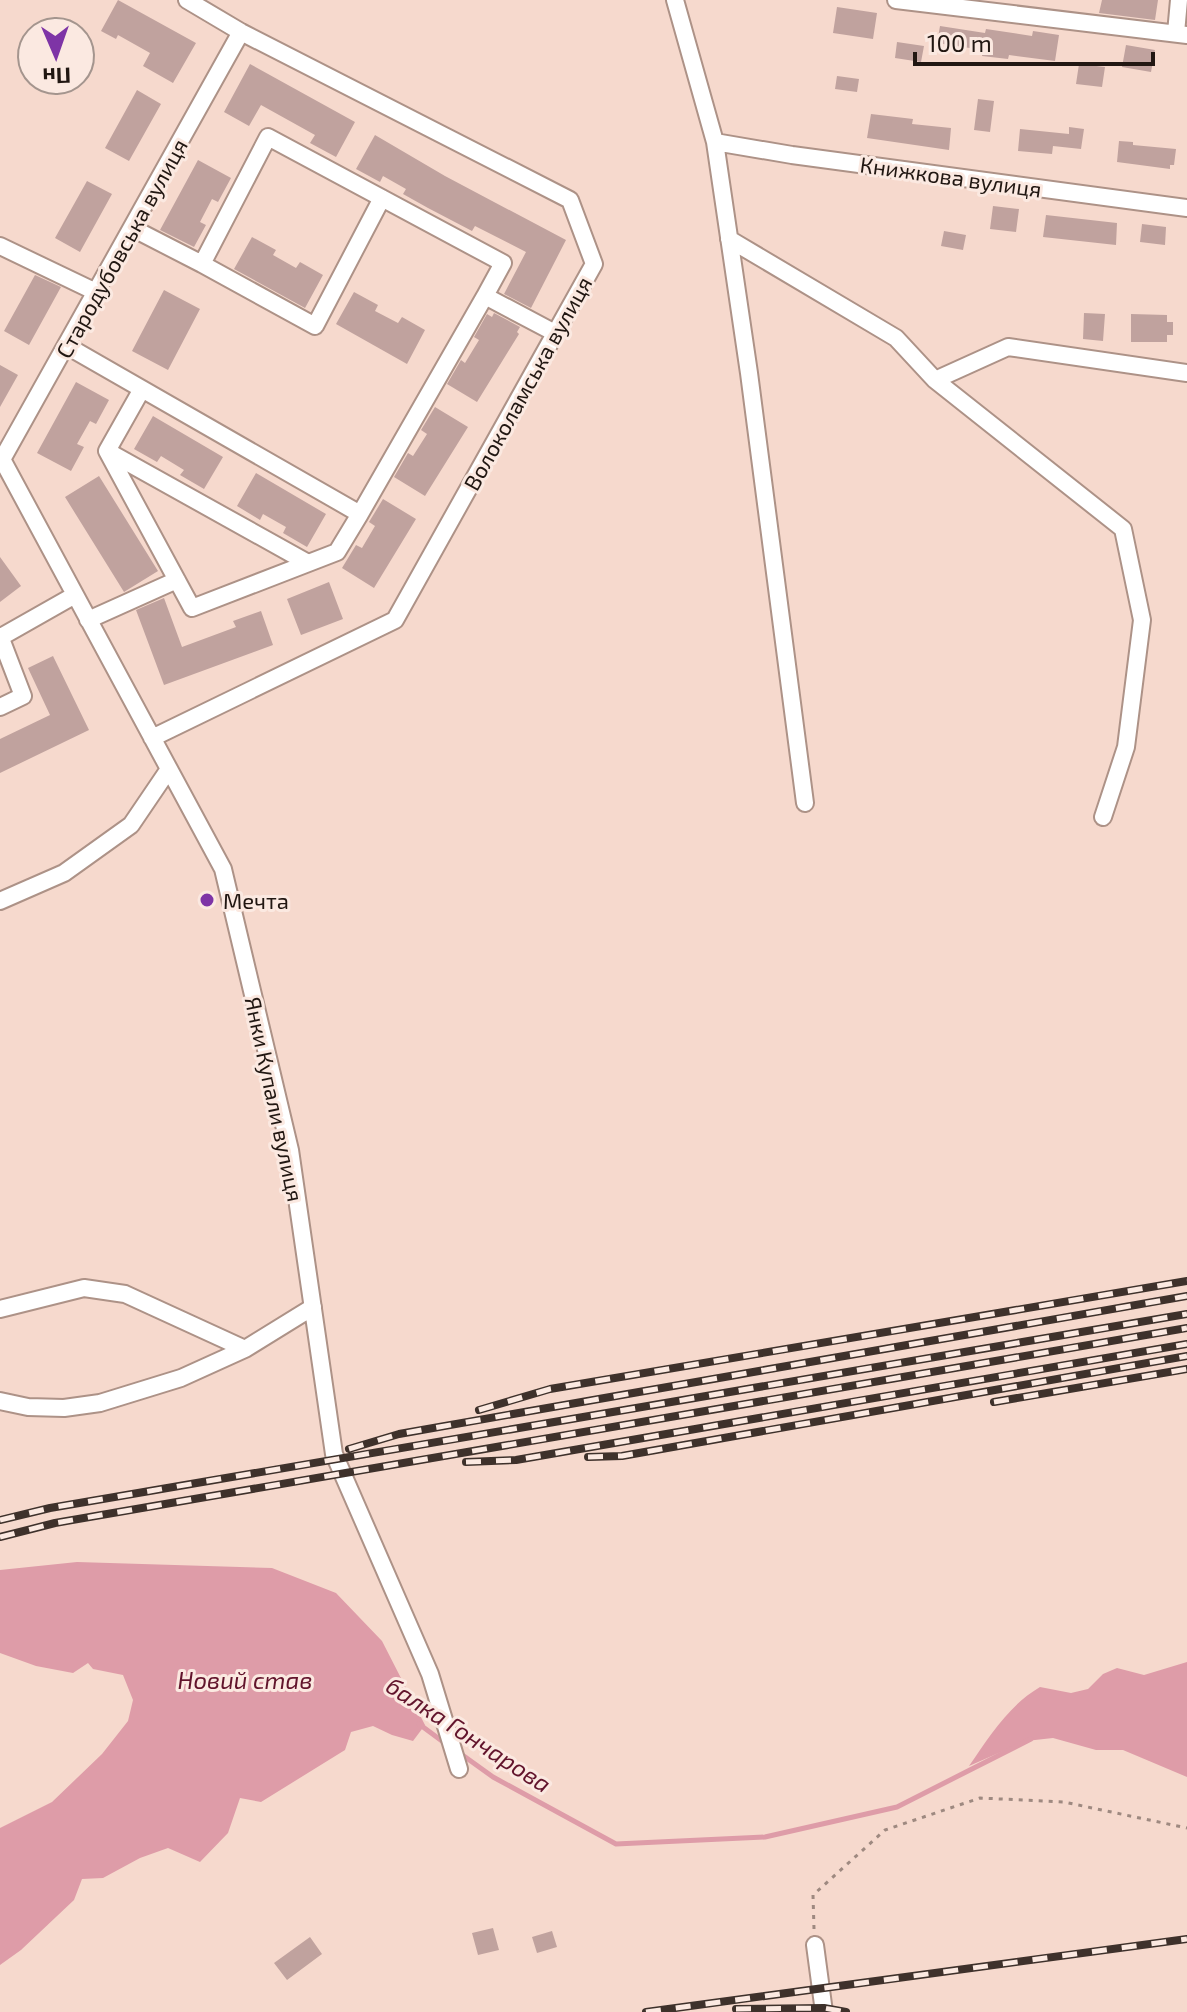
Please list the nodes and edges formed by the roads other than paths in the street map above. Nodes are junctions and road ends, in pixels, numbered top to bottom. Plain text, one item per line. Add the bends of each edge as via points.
1 (187, 0) edge
2 (675, 0) edge
3 (896, 0) edge
4 (1179, 0) edge
5 (241, 32) junction
6 (1181, 34) edge
7 (715, 142) junction
8 (382, 198) junction
9 (1187, 208) edge
10 (132, 228) junction
11 (729, 239) junction
12 (0, 246) edge
13 (202, 264) junction
14 (96, 292) junction
15 (485, 296) junction
16 (555, 333) junction
17 (67, 346) junction
18 (1187, 373) edge
19 (935, 380) junction
20 (142, 389) junction
21 (107, 451) junction
22 (1, 462) edge
23 (360, 514) junction
24 (308, 563) junction
25 (177, 580) junction
26 (75, 595) junction
27 (88, 620) junction
28 (0, 637) edge
29 (0, 707) edge
30 (152, 738) junction
31 (169, 769) junction
32 (805, 803) dead end
33 (1103, 817) dead end
34 (0, 901) edge
35 (313, 1307) junction
36 (0, 1309) edge
37 (245, 1349) junction
38 (0, 1401) edge
39 (459, 1769) dead end
40 (815, 1945) road end
41 (824, 2012) edge

1 - 5 street, Волоколамська вулиця
2 - 7 street
3 - 6 street
4 - 6 street
5 - 10 street, Стародубовська вулиця
5 - 16 street, Волоколамська вулиця via 570,200 594,264
7 - 9 street, Книжкова вулиця
7 - 11 street
8 - 13 street via 268,137
8 - 13 street via 315,326
8 - 15 street via 503,263
10 - 13 street
10 - 14 street, Стародубовська вулиця
11 - 19 street via 896,338
11 - 32 street
12 - 14 street
14 - 17 street, Стародубовська вулиця
15 - 16 street
15 - 23 street
16 - 30 street, Волоколамська вулиця via 395,620
17 - 20 street
17 - 22 street, Стародубовська вулиця
18 - 19 street via 1008,347
19 - 33 street via 1123,529 1142,620 1126,747
20 - 21 street
20 - 23 street
21 - 24 street
21 - 25 street
22 - 26 street, Янки Купали вулиця
23 - 24 street via 337,552
24 - 25 street via 192,608
25 - 27 street
26 - 27 street, Янки Купали вулиця
26 - 28 street
27 - 30 street, Янки Купали вулиця
28 - 29 street via 23,696
30 - 31 street, Янки Купали вулиця
31 - 34 street via 131,825 64,873
31 - 35 street, Янки Купали вулиця via 223,869 290,1150
35 - 37 street
35 - 39 street, Янки Купали вулиця via 334,1454 430,1674
36 - 37 street via 84,1288 125,1294
37 - 38 street via 181,1378 100,1403 64,1408
40 - 41 street

